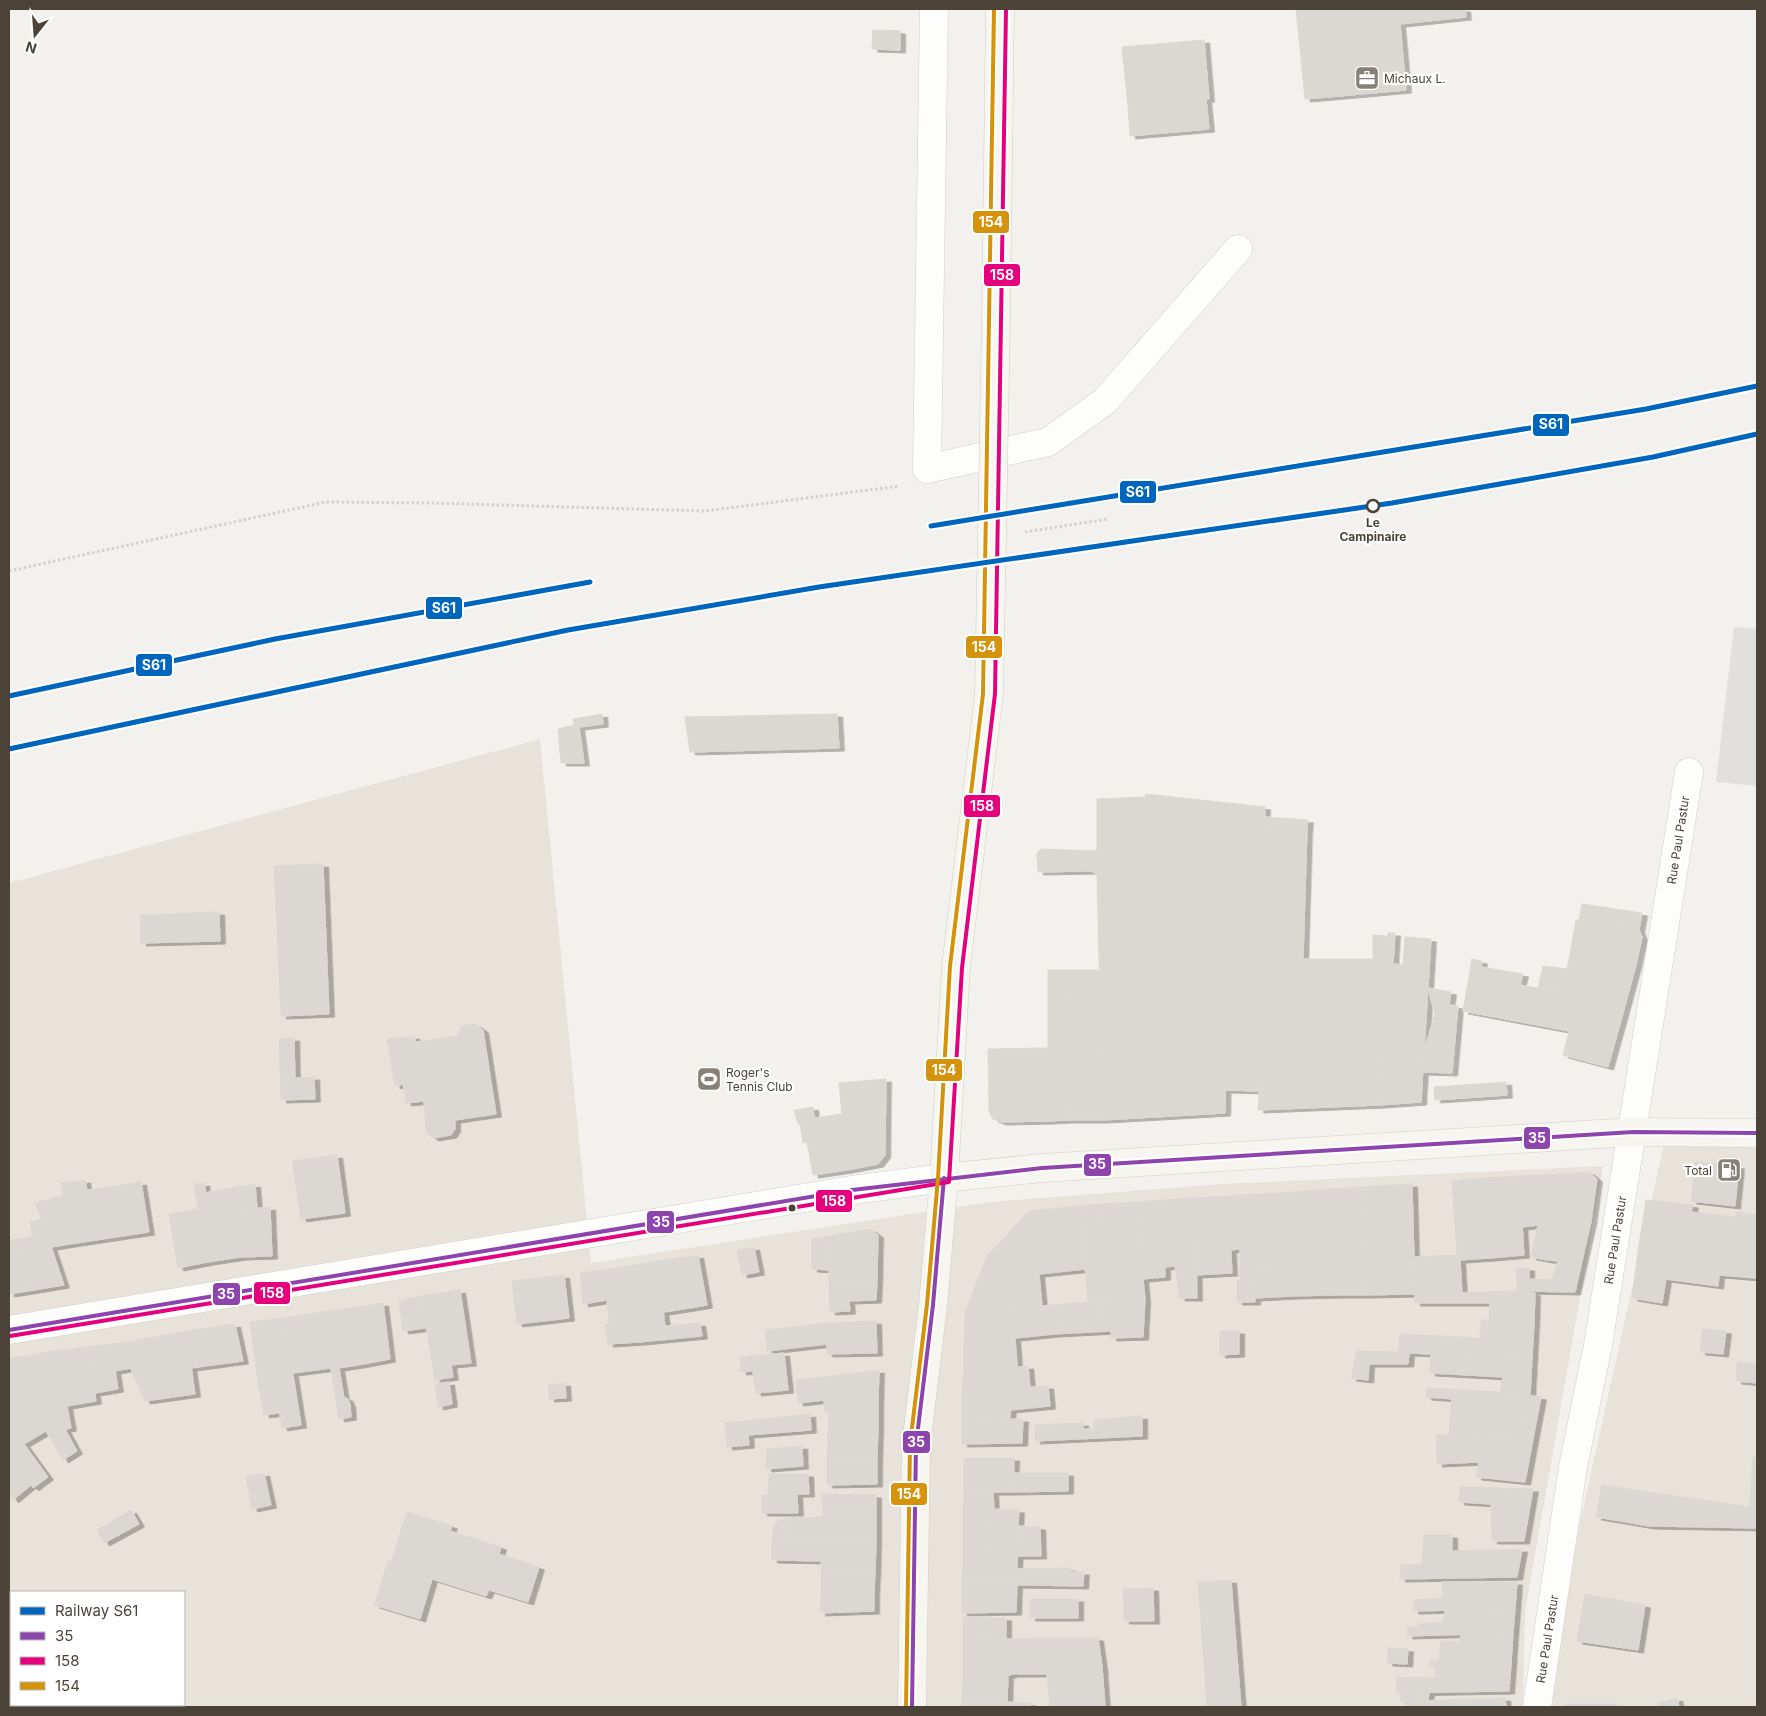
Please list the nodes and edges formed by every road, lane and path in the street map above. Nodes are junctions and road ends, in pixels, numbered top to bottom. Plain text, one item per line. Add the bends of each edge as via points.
1 (934, 9) edge
2 (1000, 9) edge
3 (1238, 249) dead end
4 (927, 469) junction
5 (1108, 519) dead end
6 (992, 538) junction
7 (9, 571) edge
8 (1689, 772) dead end
9 (1633, 1132) junction
10 (1757, 1132) edge
11 (944, 1178) junction
12 (9, 1330) edge
13 (912, 1707) edge
14 (1537, 1707) edge

1 - 4 street
2 - 6 main road, bridge
3 - 4 street via 1106,401 1048,442
4 - 7 path via 908,485 705,512 326,502
5 - 6 path
6 - 11 main road, bridge via 990,694 956,967
8 - 9 street, Rue Paul Pastur
9 - 10 main road
9 - 11 main road via 1042,1168
9 - 14 street, Rue Paul Pastur via 1598,1345 1573,1467
11 - 12 street via 852,1190
11 - 13 main road via 916,1445

